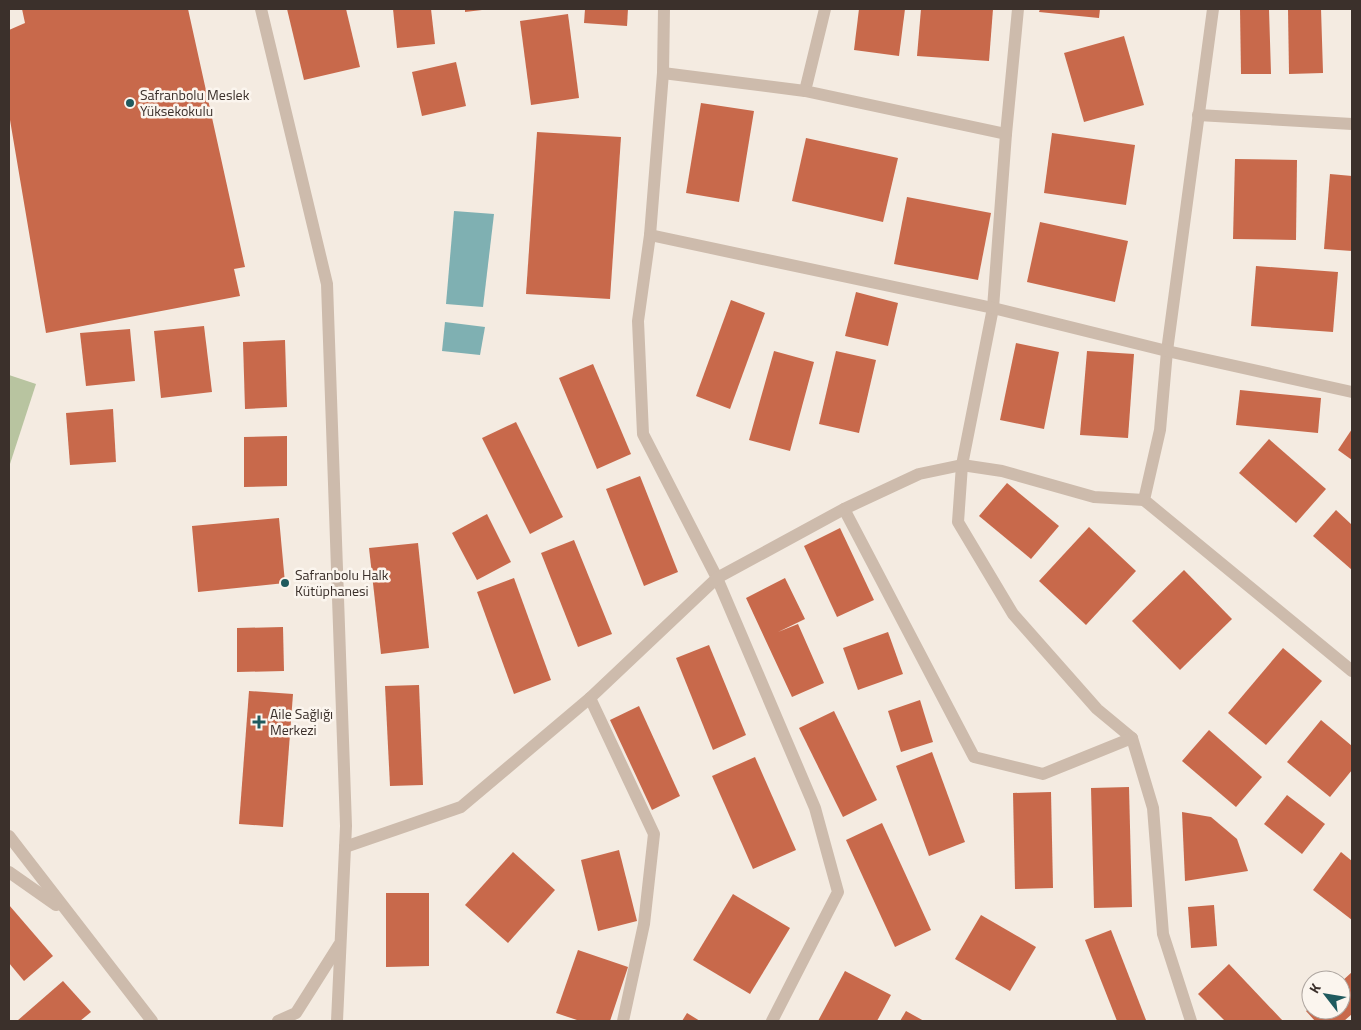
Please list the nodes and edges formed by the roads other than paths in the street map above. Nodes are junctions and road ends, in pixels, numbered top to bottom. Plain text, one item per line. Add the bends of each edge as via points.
1 (261, 9) edge
2 (664, 9) edge
3 (825, 9) edge
4 (1018, 9) edge
5 (1213, 9) edge
6 (663, 73) junction
7 (805, 91) junction
8 (1198, 115) junction
9 (1352, 124) edge
10 (1006, 134) junction
11 (650, 235) junction
12 (993, 308) junction
13 (1167, 351) junction
14 (1352, 392) edge
15 (962, 465) junction
16 (1144, 500) junction
17 (844, 509) junction
18 (717, 578) junction
19 (1352, 671) edge
20 (590, 698) junction
21 (1132, 738) junction
22 (9, 836) edge
23 (345, 847) junction
24 (9, 872) edge
25 (66, 912) junction
26 (341, 943) junction
27 (152, 1021) edge
28 (278, 1021) edge
29 (337, 1021) edge
30 (623, 1021) edge
31 (772, 1021) edge
32 (1191, 1021) edge

1 - 23 street via 327,284
2 - 6 street
3 - 7 street
4 - 10 street
5 - 8 street
6 - 7 street
6 - 11 street
7 - 10 street
8 - 9 street
8 - 13 street
10 - 12 street
11 - 12 street
11 - 18 street via 638,320 643,434
12 - 13 street
12 - 15 street
13 - 14 street
13 - 16 street via 1160,430
15 - 16 street via 1002,471 1094,497
15 - 17 street via 919,474
15 - 21 street via 958,522 1013,614 1097,710
16 - 19 street
17 - 18 street
17 - 21 street via 974,757 1042,774
18 - 20 street
18 - 31 street via 816,808 838,892
20 - 23 street via 461,807
20 - 30 street via 654,834 644,924
21 - 32 street via 1153,808 1163,934
22 - 25 street
23 - 26 street
24 - 25 street
25 - 27 street
26 - 28 street via 296,1013
26 - 29 street

